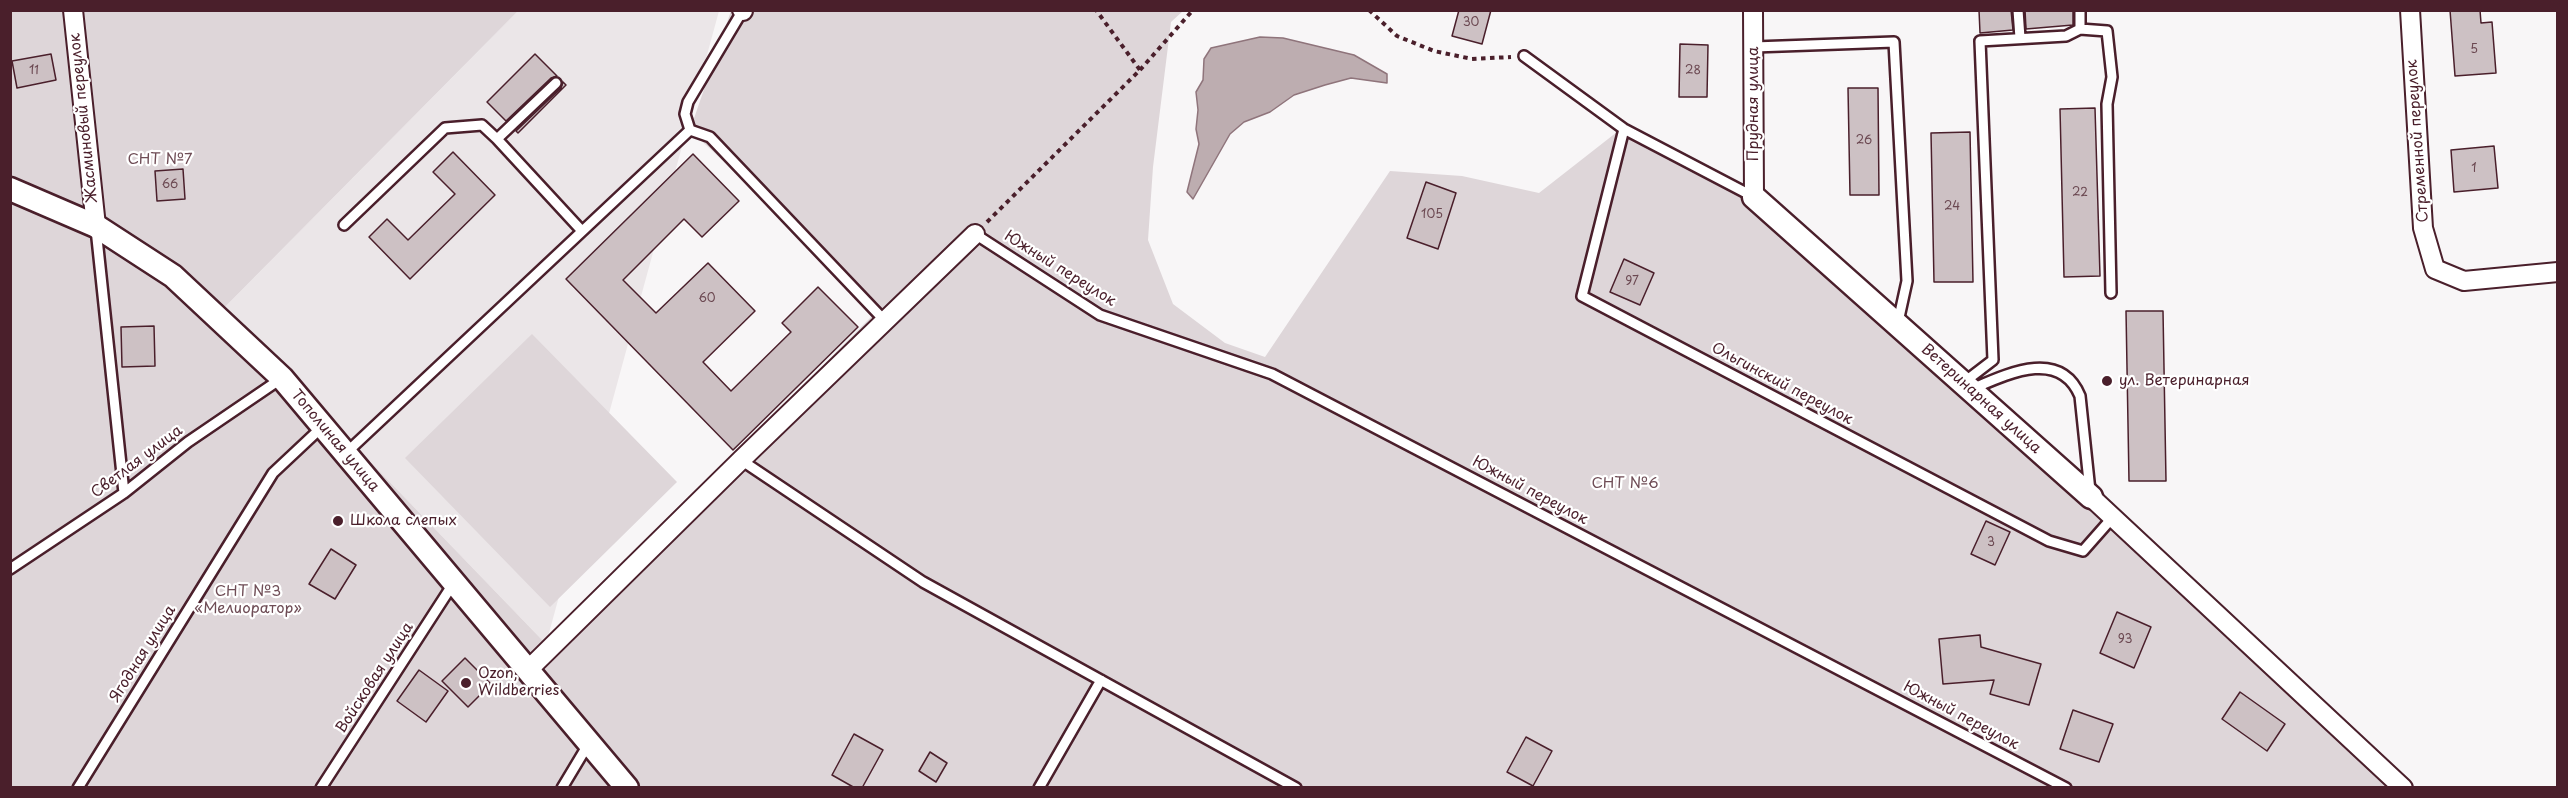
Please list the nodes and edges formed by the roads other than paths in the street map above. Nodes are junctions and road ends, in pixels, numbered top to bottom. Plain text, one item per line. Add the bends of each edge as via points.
1 (73, 10) edge
2 (1753, 10) edge
3 (2018, 10) edge
4 (2080, 10) edge
5 (2410, 10) edge
6 (742, 11) edge
7 (2080, 29) junction
8 (2020, 39) junction
9 (1754, 47) junction
10 (1524, 56) road end
11 (556, 84) dead end
12 (1624, 129) junction
13 (690, 130) junction
14 (497, 139) junction
15 (10, 189) edge
16 (1754, 197) junction
17 (344, 225) dead end
18 (96, 226) junction
19 (582, 231) junction
20 (975, 234) joint
21 (2558, 272) edge
22 (2112, 292) dead end
23 (885, 321) junction
24 (1898, 325) junction
25 (282, 378) junction
26 (1966, 386) junction
27 (323, 426) junction
28 (346, 453) junction
29 (741, 460) junction
30 (124, 493) junction
31 (2091, 497) junction
32 (2113, 517) junction
33 (10, 569) edge
34 (453, 584) junction
35 (528, 670) junction
36 (1101, 680) junction
37 (589, 742) junction
38 (78, 788) edge
39 (321, 788) edge
40 (562, 788) edge
41 (627, 788) edge
42 (1039, 788) edge
43 (1296, 788) edge
44 (2066, 788) edge
45 (2403, 788) edge

1 - 18 street, Жасминовый переулок
2 - 9 street, Прудная улица
3 - 8 lane
4 - 7 lane
5 - 21 street, Стременной переулок via 2423,228 2435,269 2464,281
6 - 13 lane via 688,102 685,114
7 - 8 lane via 2066,36
7 - 22 lane via 2107,31 2112,77 2107,104
8 - 26 lane via 1980,40 1993,360
9 - 16 street, Прудная улица
9 - 24 lane via 1894,42 1907,281
10 - 12 lane, Ветеринарная улица
11 - 14 lane
12 - 16 lane, Ветеринарная улица
12 - 32 lane, Ольгинский переулок via 1582,296 2049,541 2083,551
13 - 19 lane
13 - 23 lane via 710,137
14 - 17 lane via 482,125 445,128
14 - 19 lane
15 - 18 street, Тополиная улица
16 - 24 street, Ветеринарная улица
18 - 25 street, Тополиная улица via 173,276
18 - 30 lane
19 - 28 lane
20 - 23 street
20 - 44 lane, Южный переулок via 1100,315 1272,374
23 - 29 street
24 - 26 street, Ветеринарная улица
25 - 27 street, Тополиная улица
25 - 30 lane, Светлая улица via 188,442
26 - 31 street, Ветеринарная улица
26 - 31 lane via 2013,371 2064,373 2075,383 2080,396
27 - 28 street, Тополиная улица
27 - 38 lane, Ягодная улица via 273,473
28 - 34 street, Тополиная улица
29 - 35 street
29 - 36 lane via 923,582
30 - 33 lane, Светлая улица
31 - 32 street, Ветеринарная улица
32 - 45 street, Ветеринарная улица
34 - 35 street, Тополиная улица
34 - 39 lane, Войсковая улица
35 - 37 street, Тополиная улица
36 - 42 lane
36 - 43 lane
37 - 40 lane
37 - 41 street, Тополиная улица

